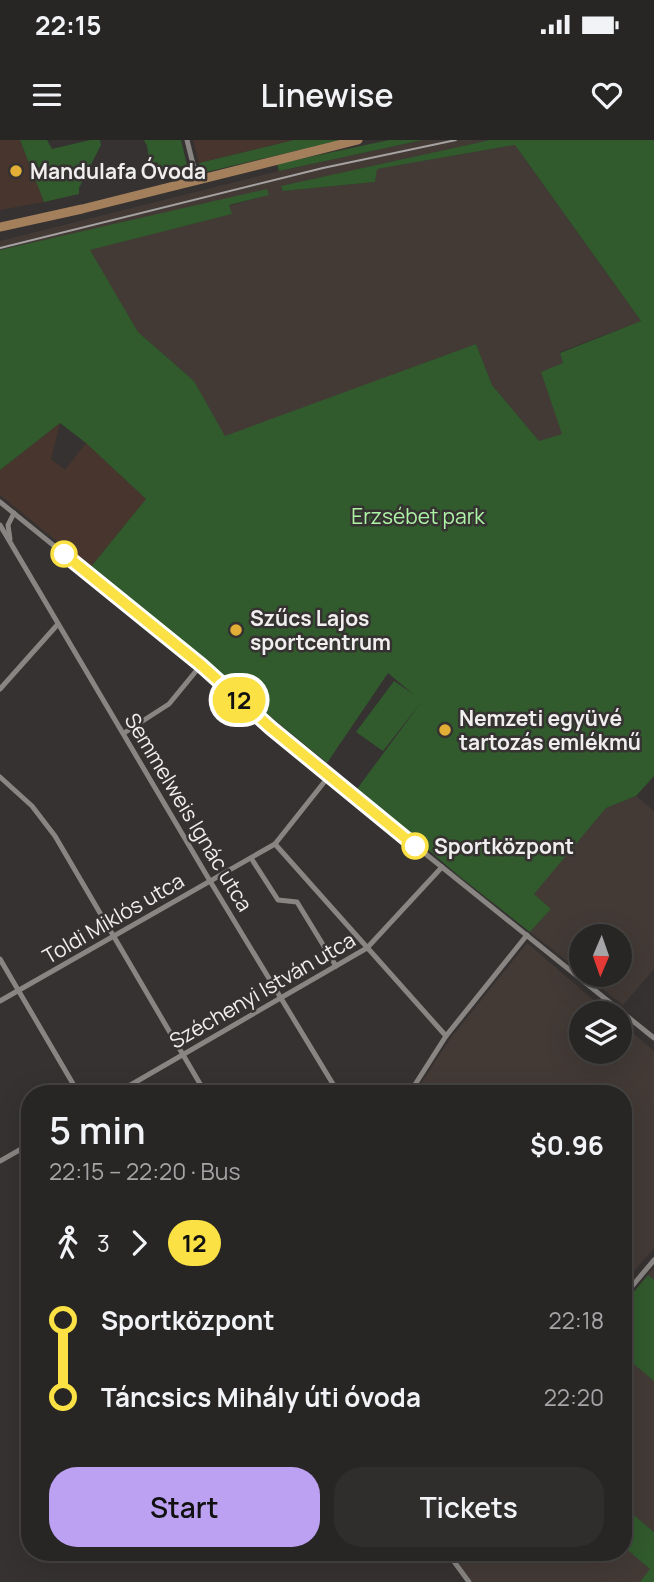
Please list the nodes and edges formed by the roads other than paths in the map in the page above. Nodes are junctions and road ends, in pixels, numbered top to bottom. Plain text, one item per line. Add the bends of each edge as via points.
1 (187, 140) edge
2 (358, 140) edge
3 (197, 180) junction
4 (0, 227) edge
5 (1, 505) edge
6 (14, 513) junction
7 (0, 525) edge
8 (12, 546) junction
9 (58, 624) junction
10 (201, 665) junction
11 (0, 689) edge
12 (124, 733) junction
13 (329, 776) junction
14 (0, 777) edge
15 (275, 844) junction
16 (251, 858) junction
17 (442, 867) junction
18 (210, 881) junction
19 (113, 935) junction
20 (527, 935) junction
21 (367, 948) junction
22 (0, 959) edge
23 (336, 966) junction
24 (19, 990) junction
25 (281, 997) junction
26 (0, 1001) edge
27 (446, 1036) junction
28 (654, 1038) edge
29 (183, 1055) junction
30 (74, 1085) edge
31 (131, 1085) edge
32 (201, 1085) edge
33 (334, 1085) edge
34 (415, 1085) edge
35 (21, 1149) edge
36 (0, 1161) edge
37 (654, 1260) edge
38 (632, 1287) edge
39 (454, 1561) edge
40 (469, 1582) edge

1 - 3 street
2 - 3 main road
3 - 4 main road
5 - 6 street
6 - 8 street via 8,525
6 - 10 street
7 - 8 street, Semmelweis Ignác utca
8 - 9 street, Semmelweis Ignác utca
9 - 11 street
9 - 12 street, Semmelweis Ignác utca
10 - 12 street via 169,704
10 - 13 street
12 - 18 street, Semmelweis Ignác utca
13 - 15 street, Toldi Miklós utca
13 - 17 street
14 - 19 street via 32,806 55,836
15 - 16 street, Toldi Miklós utca
15 - 21 street
16 - 18 street, Toldi Miklós utca
16 - 23 street via 278,900 297,902
17 - 20 street
17 - 21 street, Széchenyi István utca
18 - 19 street, Toldi Miklós utca
18 - 25 street, Semmelweis Ignác utca
19 - 24 street, Toldi Miklós utca
19 - 29 street
20 - 27 street
20 - 28 street
21 - 23 street, Széchenyi István utca
21 - 27 street
22 - 24 street
23 - 25 street, Széchenyi István utca
24 - 26 street, Toldi Miklós utca
24 - 30 street
25 - 29 street, Széchenyi István utca
25 - 33 street, Semmelweis Ignác utca
27 - 34 street
29 - 31 street, Széchenyi István utca
29 - 32 street
35 - 36 street
37 - 38 street
39 - 40 street

